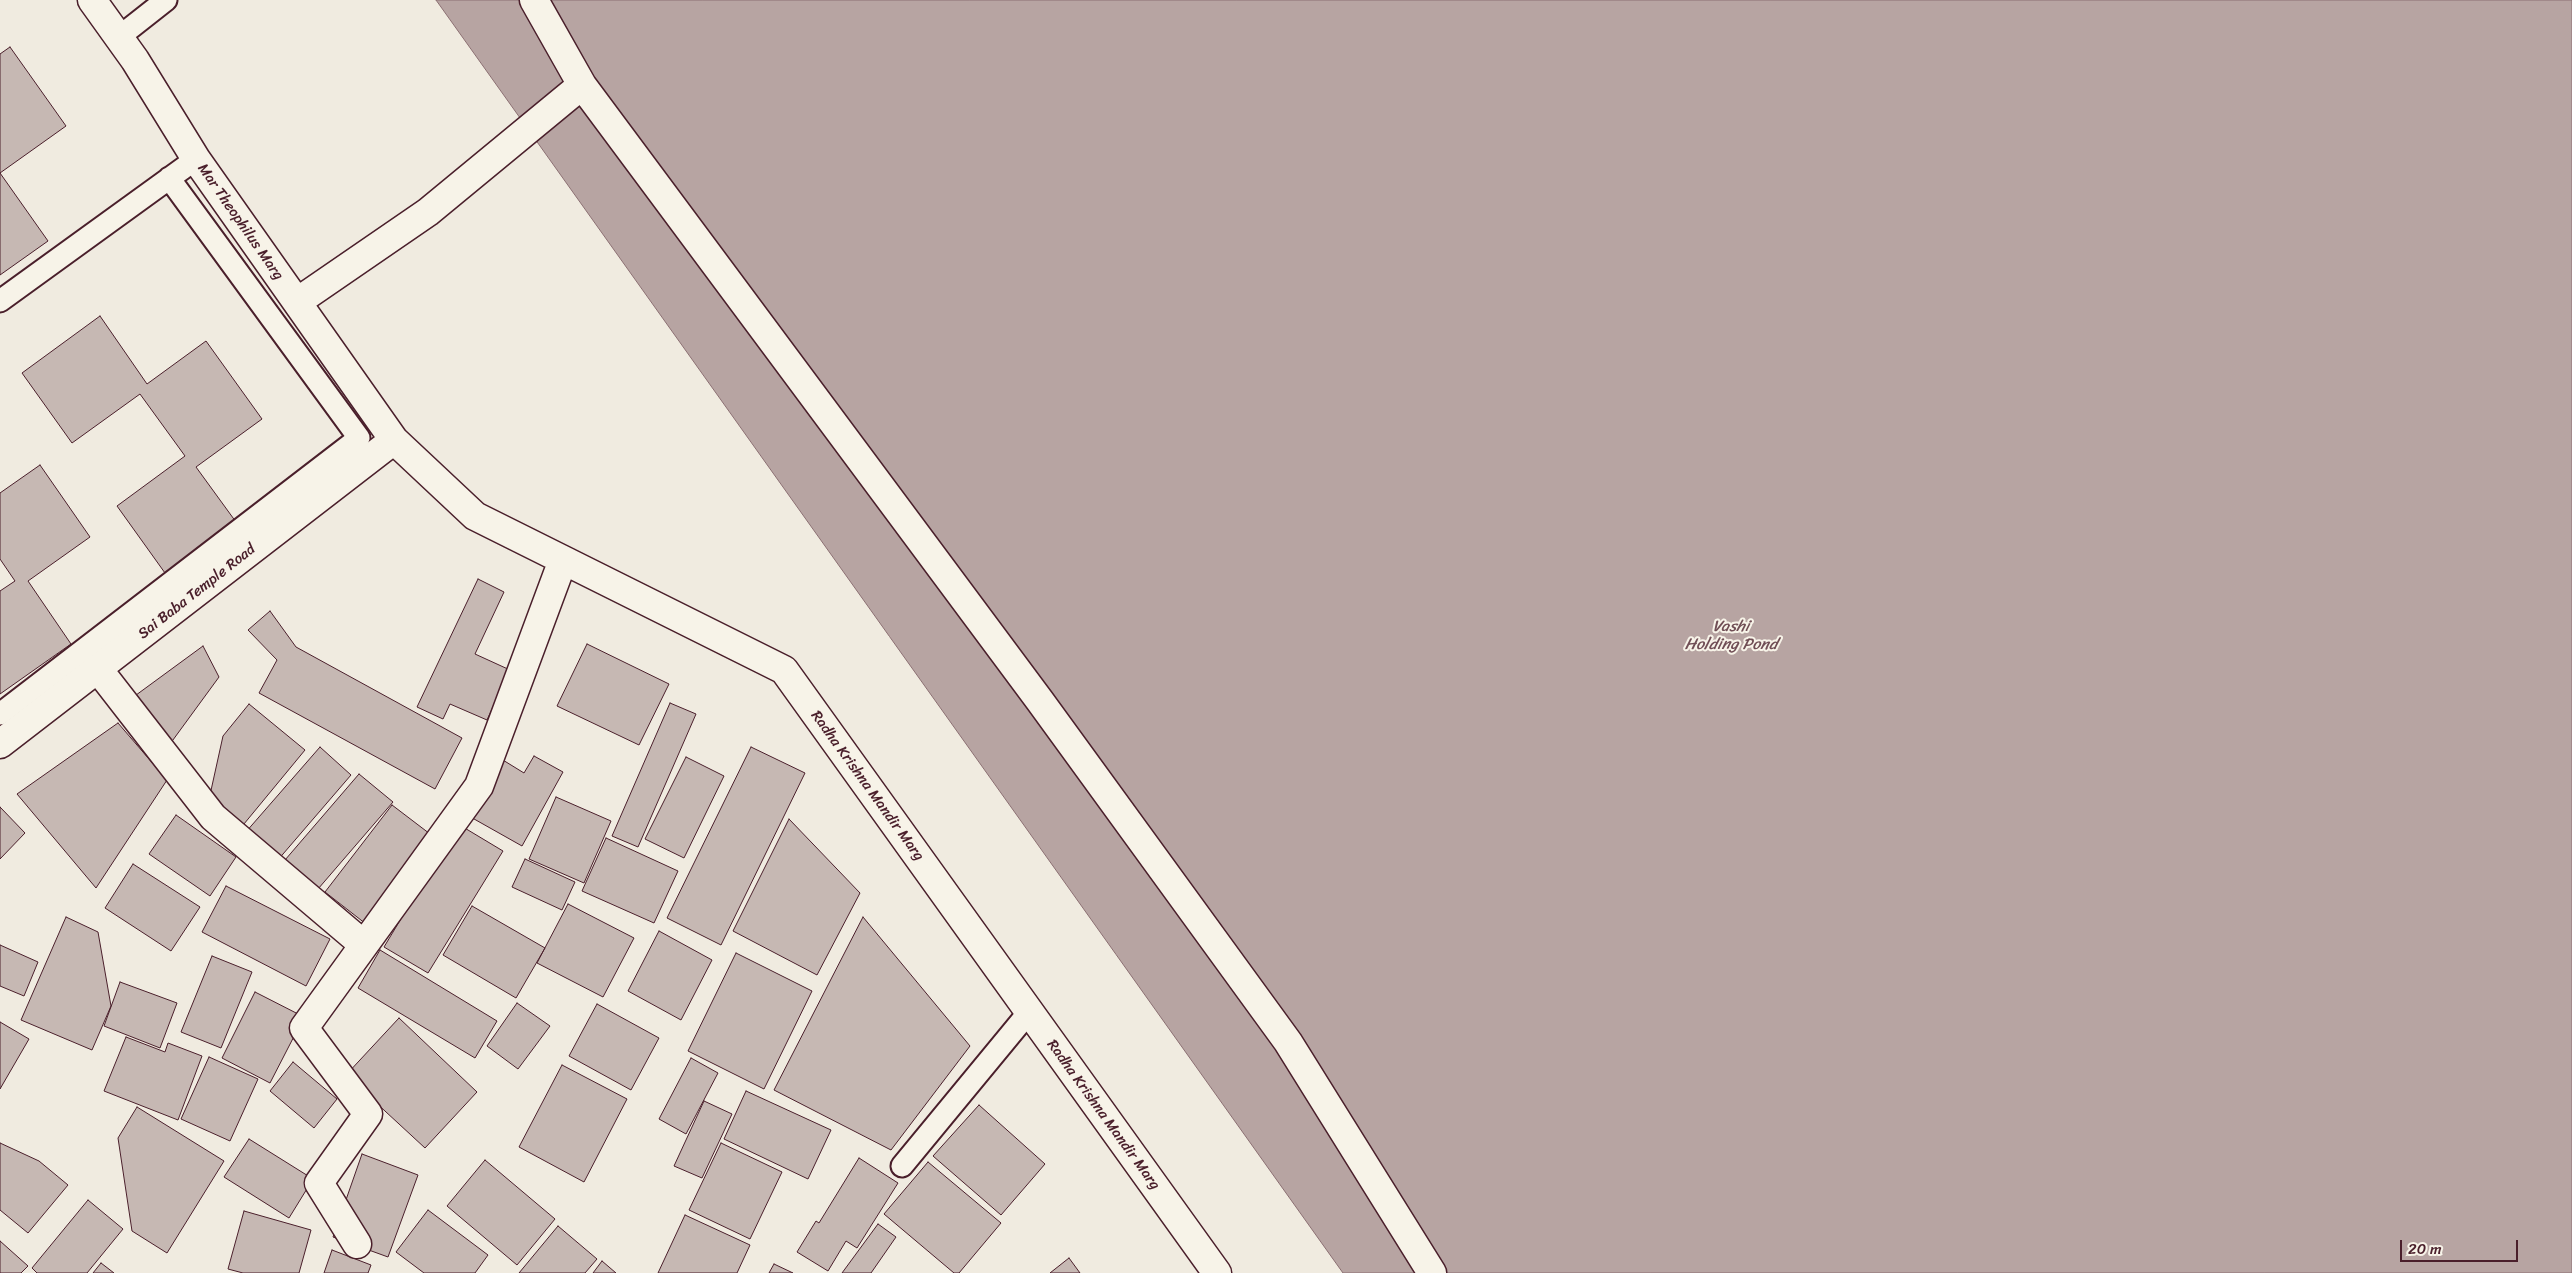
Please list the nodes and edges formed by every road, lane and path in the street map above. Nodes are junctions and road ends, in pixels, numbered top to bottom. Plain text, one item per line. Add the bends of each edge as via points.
1 (92, 0) edge
2 (166, 0) edge
3 (534, 0) edge
4 (119, 37) junction
5 (582, 85) junction
6 (196, 159) junction
7 (169, 178) junction
8 (0, 302) edge
9 (297, 302) junction
10 (394, 440) junction
11 (564, 560) junction
12 (98, 669) junction
13 (0, 714) edge
14 (0, 744) edge
15 (364, 945) junction
16 (1029, 1012) junction
17 (902, 1166) dead end
18 (357, 1244) dead end
19 (1217, 1273) edge
20 (1432, 1273) edge

1 - 4 street, Mar Theophilus Marg
2 - 4 lane
3 - 5 street
4 - 6 street, Mar Theophilus Marg
5 - 9 street via 428,212
5 - 20 street via 1034,693 1288,1042
6 - 7 lane
6 - 9 street, Mar Theophilus Marg
7 - 8 lane
7 - 13 lane via 359,438
9 - 10 street, Mar Theophilus Marg
10 - 11 street, Radha Krishna Mandir Marg via 475,516
10 - 12 street, Sai Baba Temple Road
11 - 15 street via 479,786
11 - 16 street, Radha Krishna Mandir Marg via 784,670
12 - 14 street, Sai Baba Temple Road
12 - 15 street via 213,818
15 - 18 street via 304,1028 368,1114 319,1183
16 - 17 lane
16 - 19 street, Radha Krishna Mandir Marg

